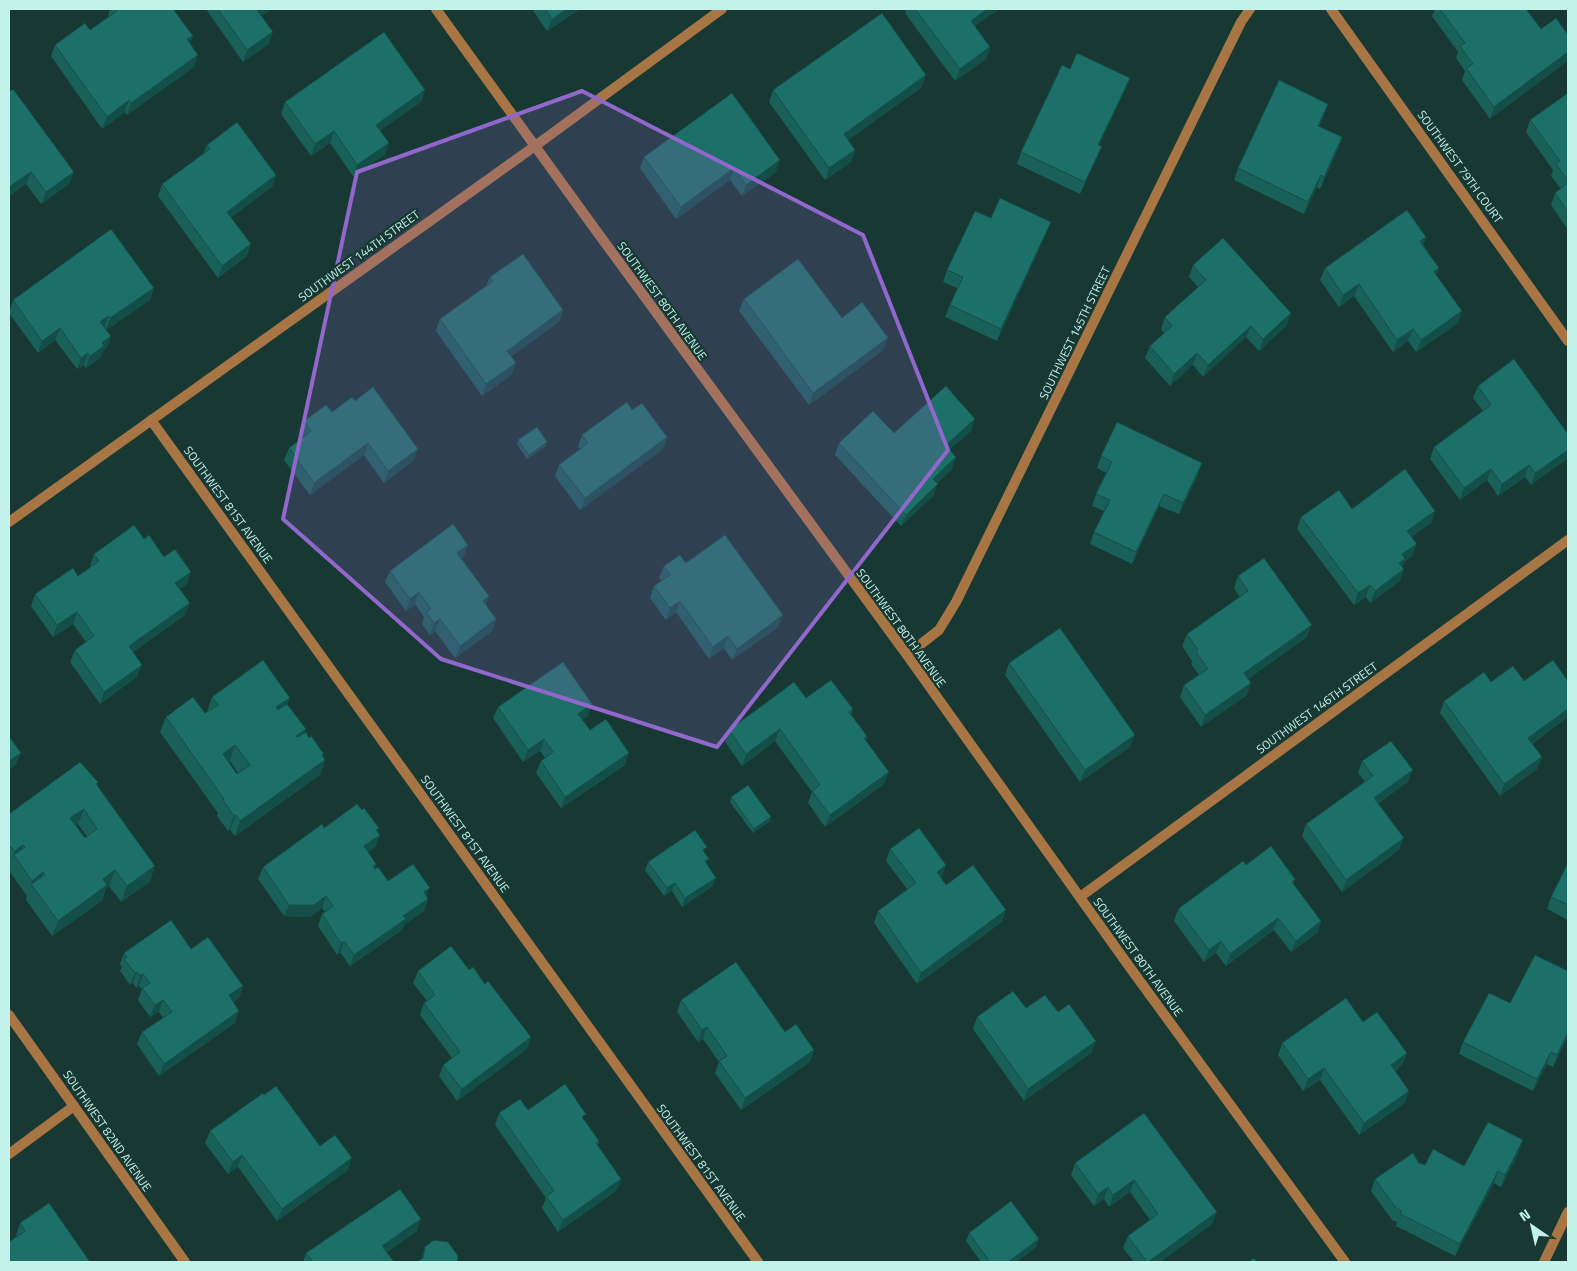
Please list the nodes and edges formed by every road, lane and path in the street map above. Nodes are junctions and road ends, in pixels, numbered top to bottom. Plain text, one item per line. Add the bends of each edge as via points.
1 (436, 9) edge
2 (722, 9) edge
3 (1250, 9) edge
4 (1331, 9) edge
5 (534, 146) junction
6 (1568, 340) edge
7 (151, 420) junction
8 (9, 522) edge
9 (1568, 540) edge
10 (906, 655) junction
11 (1080, 897) junction
12 (9, 1015) edge
13 (74, 1106) junction
14 (9, 1154) edge
15 (1568, 1212) edge
16 (185, 1262) edge
17 (758, 1262) edge
18 (1346, 1262) edge
19 (1544, 1262) edge

1 - 5 street, SOUTHWEST 80TH AVENUE
2 - 5 street, SOUTHWEST 144TH STREET
3 - 10 street, SOUTHWEST 145TH STREET via 956,602 938,630
4 - 6 street, SOUTHWEST 79TH COURT
5 - 7 street, SOUTHWEST 144TH STREET
5 - 10 street, SOUTHWEST 80TH AVENUE
7 - 8 street, SOUTHWEST 144TH STREET
7 - 17 street, SOUTHWEST 81ST AVENUE
9 - 11 street, SOUTHWEST 146TH STREET
10 - 11 street, SOUTHWEST 80TH AVENUE
11 - 18 street, SOUTHWEST 80TH AVENUE
12 - 13 street, SOUTHWEST 82ND AVENUE
13 - 14 street
13 - 16 street, SOUTHWEST 82ND AVENUE
15 - 19 street

